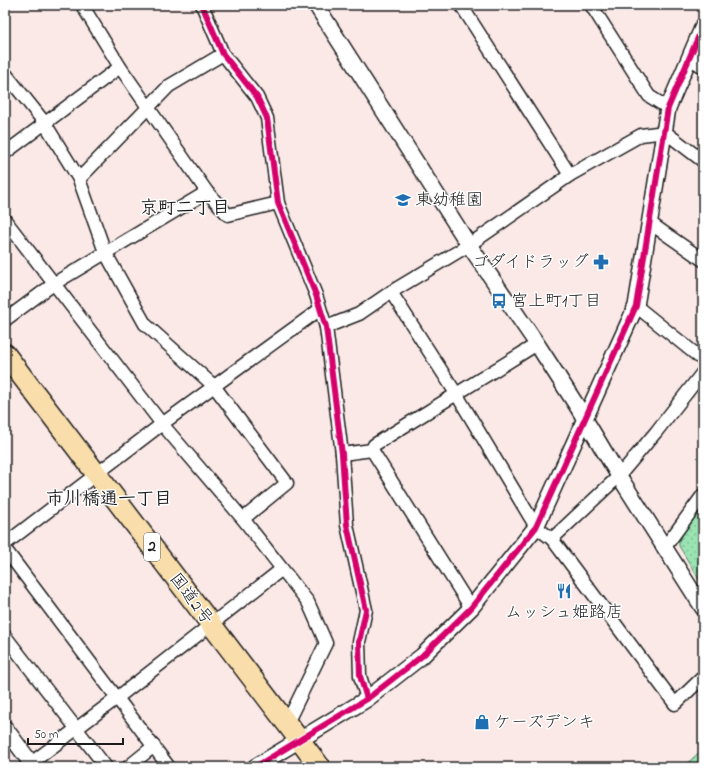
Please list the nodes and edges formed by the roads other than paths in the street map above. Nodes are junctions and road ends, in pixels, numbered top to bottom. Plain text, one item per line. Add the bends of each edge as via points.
1 (82, 5) edge
2 (202, 5) edge
3 (316, 5) edge
4 (461, 5) edge
5 (591, 5) edge
6 (703, 26) edge
7 (222, 54) junction
8 (690, 58) junction
9 (120, 67) junction
10 (703, 67) edge
11 (5, 73) edge
12 (147, 106) junction
13 (668, 108) junction
14 (44, 122) junction
15 (665, 132) junction
16 (5, 152) edge
17 (703, 161) edge
18 (570, 175) junction
19 (79, 179) junction
20 (207, 192) junction
21 (278, 203) junction
22 (5, 220) edge
23 (650, 223) junction
24 (469, 245) junction
25 (105, 252) junction
26 (703, 260) edge
27 (55, 283) junction
28 (391, 292) junction
29 (636, 306) junction
30 (319, 310) junction
31 (5, 320) edge
32 (326, 327) junction
33 (537, 344) junction
34 (5, 354) edge
35 (703, 360) edge
36 (703, 372) edge
37 (214, 386) junction
38 (457, 395) junction
39 (585, 419) junction
40 (162, 424) junction
41 (372, 450) junction
42 (342, 454) junction
43 (97, 473) junction
44 (618, 476) junction
45 (703, 495) edge
46 (243, 520) junction
47 (536, 527) junction
48 (552, 539) junction
49 (5, 544) edge
50 (665, 547) junction
51 (5, 549) edge
52 (282, 569) junction
53 (471, 608) junction
54 (703, 608) edge
55 (210, 625) junction
56 (5, 636) edge
57 (703, 677) edge
58 (117, 698) junction
59 (367, 699) junction
60 (287, 723) junction
61 (5, 728) edge
62 (77, 728) junction
63 (300, 740) junction
64 (154, 746) junction
65 (30, 766) edge
66 (106, 767) edge
67 (128, 767) edge
68 (169, 767) edge
69 (255, 767) edge
70 (320, 767) edge

1 - 9 street
2 - 7 street
3 - 24 street
4 - 18 street
5 - 13 street via 649,96
6 - 8 street
7 - 12 street via 169,86
7 - 21 street via 257,97 267,118
8 - 10 street
8 - 13 street
9 - 12 street
9 - 14 street
11 - 14 street
12 - 19 street
12 - 20 street
13 - 15 street
14 - 16 street
14 - 19 street
15 - 17 street
15 - 18 street via 641,135
15 - 23 street
18 - 24 street
19 - 25 street
20 - 21 street via 228,215
20 - 25 street
21 - 30 street via 316,295
22 - 27 street
23 - 26 street
23 - 29 street
24 - 28 street
24 - 33 street
25 - 27 street
25 - 37 street via 146,324
27 - 31 street
27 - 40 street
28 - 32 street via 359,314
28 - 38 street
29 - 35 street
29 - 39 street
30 - 32 street
30 - 37 street
32 - 42 street
33 - 38 street
33 - 39 street
34 - 43 highway, 国道2号 / 2
36 - 44 street
37 - 40 street
37 - 46 street via 287,483
38 - 41 street via 374,445
38 - 47 street
39 - 44 street
39 - 47 street
40 - 43 street
40 - 46 street
41 - 42 street
41 - 53 street
42 - 59 street via 347,525 366,610 358,642 360,676
43 - 49 street
43 - 55 highway, 国道2号 / 2
44 - 48 street
44 - 50 street
45 - 50 street
46 - 52 street
47 - 48 street
47 - 53 street
48 - 57 street via 675,704
50 - 54 street
51 - 58 street
52 - 55 street
52 - 60 street via 308,602 326,643
53 - 59 street via 422,656
55 - 58 street
55 - 60 highway, 国道2号 / 2
56 - 62 street
58 - 62 street
58 - 64 street
59 - 63 street
60 - 63 highway, 国道2号 / 2
61 - 65 street
62 - 65 street
62 - 66 street
63 - 69 street
63 - 70 highway, 国道2号 / 2
64 - 67 street
64 - 68 street

